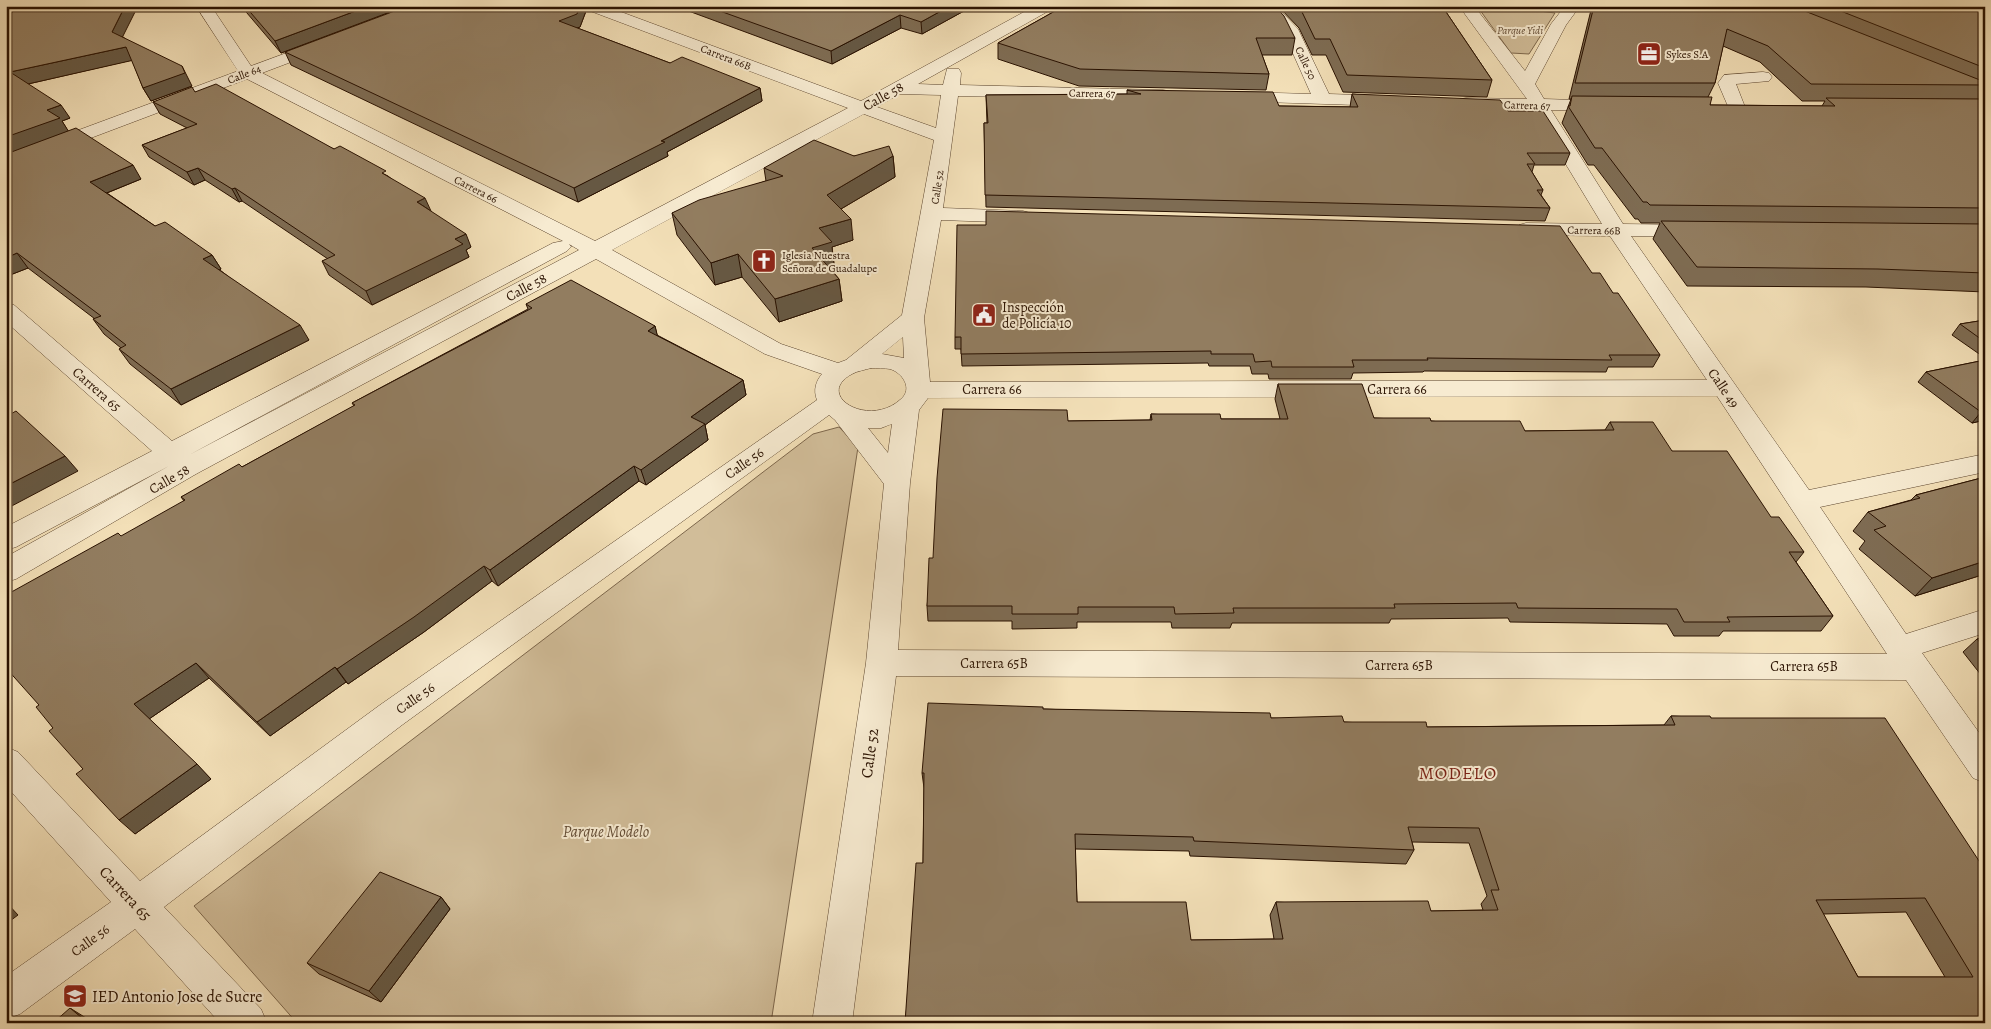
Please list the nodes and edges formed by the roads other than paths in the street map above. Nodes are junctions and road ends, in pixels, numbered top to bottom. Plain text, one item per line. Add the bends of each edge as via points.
1 (203, 6) edge
2 (590, 6) edge
3 (1046, 6) edge
4 (1267, 6) edge
5 (1466, 6) edge
6 (1574, 6) edge
7 (337, 40) edge
8 (956, 56) junction
9 (248, 73) junction
10 (1763, 77) dead end
11 (1526, 84) junction
12 (860, 88) joint
13 (896, 89) junction
14 (950, 90) junction
15 (1175, 95) edge
16 (1224, 96) edge
17 (1322, 98) junction
18 (838, 99) junction
19 (1402, 101) edge
20 (1451, 103) edge
21 (1541, 106) junction
22 (1619, 106) edge
23 (1717, 107) edge
24 (1736, 107) junction
25 (1756, 107) edge
26 (862, 108) junction
27 (944, 137) junction
28 (6, 164) edge
29 (932, 214) junction
30 (1042, 217) edge
31 (1508, 228) edge
32 (1617, 231) junction
33 (1716, 232) edge
34 (585, 245) junction
35 (6, 310) edge
36 (913, 318) junction
37 (774, 349) junction
38 (847, 367) junction
39 (1725, 388) junction
40 (915, 394) junction
41 (833, 405) junction
42 (179, 461) junction
43 (1985, 463) edge
44 (897, 483) junction
45 (1802, 501) junction
46 (6, 540) edge
47 (6, 571) edge
48 (1985, 621) edge
49 (1907, 657) junction
50 (882, 663) junction
51 (6, 762) edge
52 (1985, 768) edge
53 (137, 905) junction
54 (6, 1000) edge
55 (248, 1023) edge
56 (832, 1023) edge

1 - 9 street, Carrera 66
2 - 18 street, Carrera 66B
3 - 8 street, Calle 58
4 - 17 street, Calle 50 via 1290,29
5 - 11 street, Calle 49
6 - 11 street via 1559,24
7 - 9 street, Calle 64
8 - 13 street, Calle 58
8 - 14 street, Calle 52
9 - 28 street, Calle 64
9 - 34 street, Carrera 66
10 - 24 street via 1727,83
11 - 21 street, Calle 49
12 - 13 street, Carrera 67
12 - 18 street, Calle 58
13 - 14 street, Carrera 67
13 - 26 street, Calle 58
14 - 15 street, Carrera 67
14 - 27 street, Calle 52
16 - 17 street
17 - 19 street
18 - 26 street, Carrera 66B
18 - 34 street, Calle 58
20 - 21 street, Carrera 67
21 - 22 street, Carrera 67
21 - 32 street, Calle 49
23 - 24 street
24 - 25 street
26 - 27 street
26 - 34 street, Calle 58
27 - 29 street, Calle 52
29 - 30 street
29 - 36 street, Calle 52
31 - 32 street, Carrera 66B
32 - 33 street, Carrera 66B
32 - 39 street, Calle 49
34 - 37 street, Carrera 66
34 - 42 street, Calle 58
35 - 42 street, Carrera 65
36 - 38 street
36 - 40 street, Calle 52
37 - 38 street, Carrera 66
37 - 41 street, Carrera 66
38 - 40 street via 882,361 895,363 914,375
38 - 41 street via 830,379 826,388
39 - 40 street, Carrera 66
39 - 45 street, Calle 49
40 - 41 street via 896,415 883,418 864,420
40 - 44 street, Calle 52
41 - 44 street
41 - 53 street, Calle 56 via 391,715
42 - 46 street, Calle 58
42 - 47 street, Calle 58
43 - 45 street
44 - 50 street, Calle 52
45 - 49 street, Calle 49
48 - 49 street, Carrera 65B
49 - 50 street, Carrera 65B
49 - 52 street, Calle 49
50 - 56 street, Calle 52
51 - 53 street, Carrera 65
53 - 54 street, Calle 56
53 - 55 street, Carrera 65

